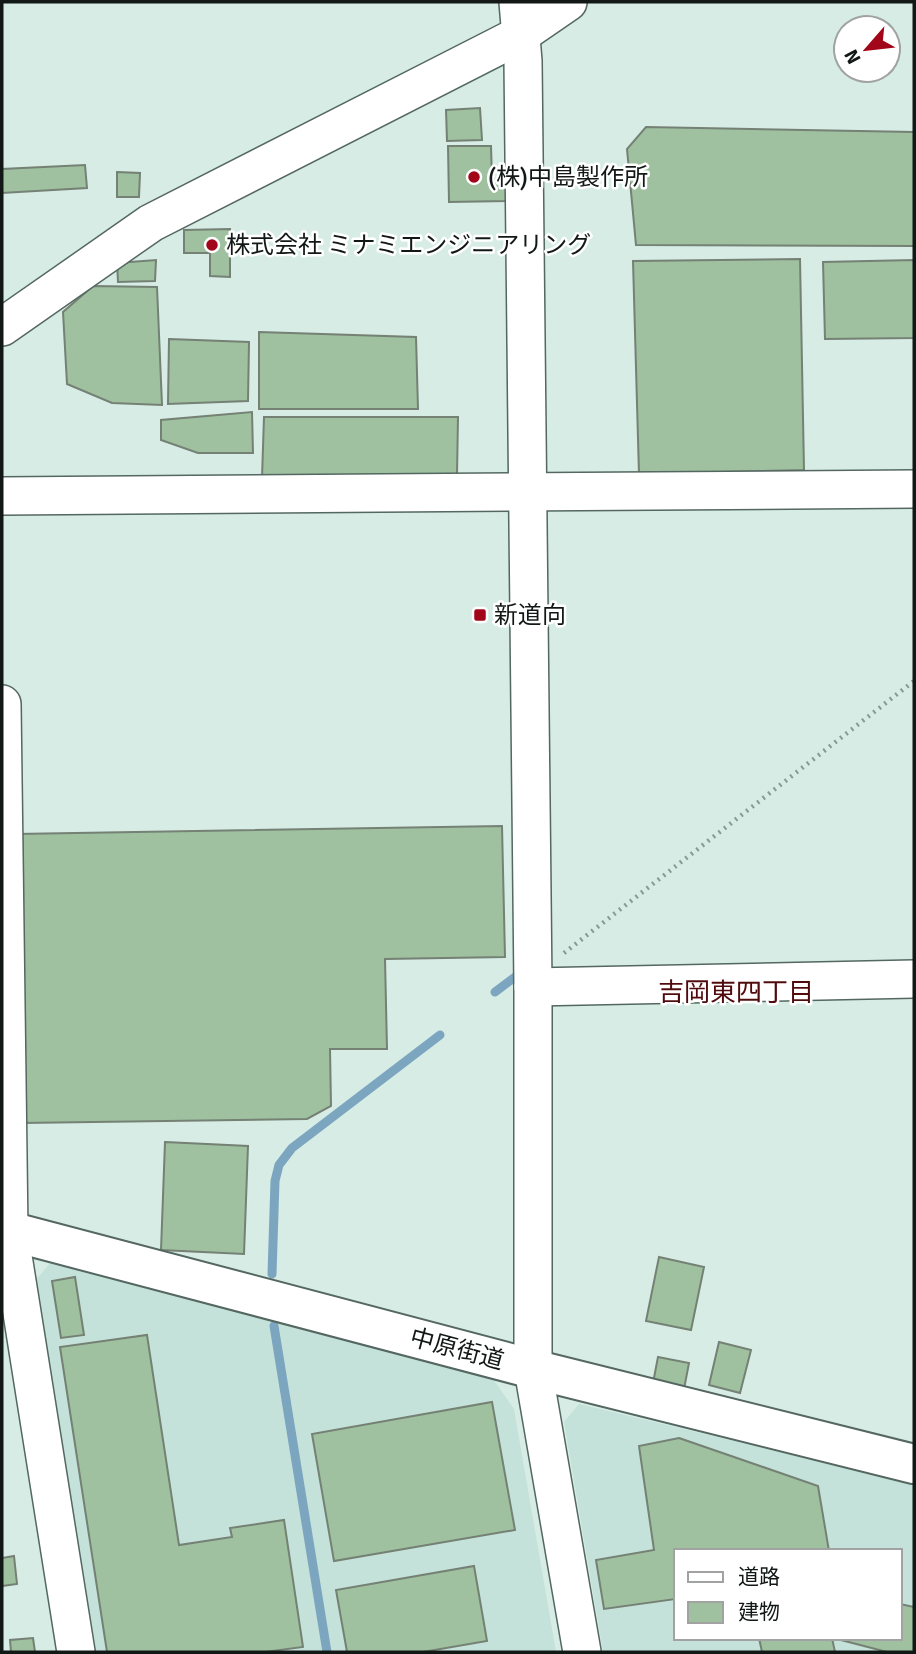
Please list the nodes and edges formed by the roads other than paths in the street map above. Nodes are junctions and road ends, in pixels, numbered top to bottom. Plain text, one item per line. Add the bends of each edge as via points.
1 (568, 2) edge
2 (519, 18) edge
3 (2, 327) edge
4 (914, 489) edge
5 (529, 493) junction
6 (2, 496) edge
7 (2, 704) edge
8 (914, 979) edge
9 (533, 982) junction
10 (6, 1230) edge
11 (533, 1369) junction
12 (914, 1464) edge
13 (76, 1652) edge
14 (582, 1652) edge

1 - 2 street
2 - 3 street via 151,222
2 - 5 street
4 - 5 street
5 - 6 street
5 - 9 street
7 - 10 street
8 - 9 street
9 - 11 street
10 - 11 main road, 中原街道
10 - 13 street
11 - 12 main road, 中原街道
11 - 14 street

